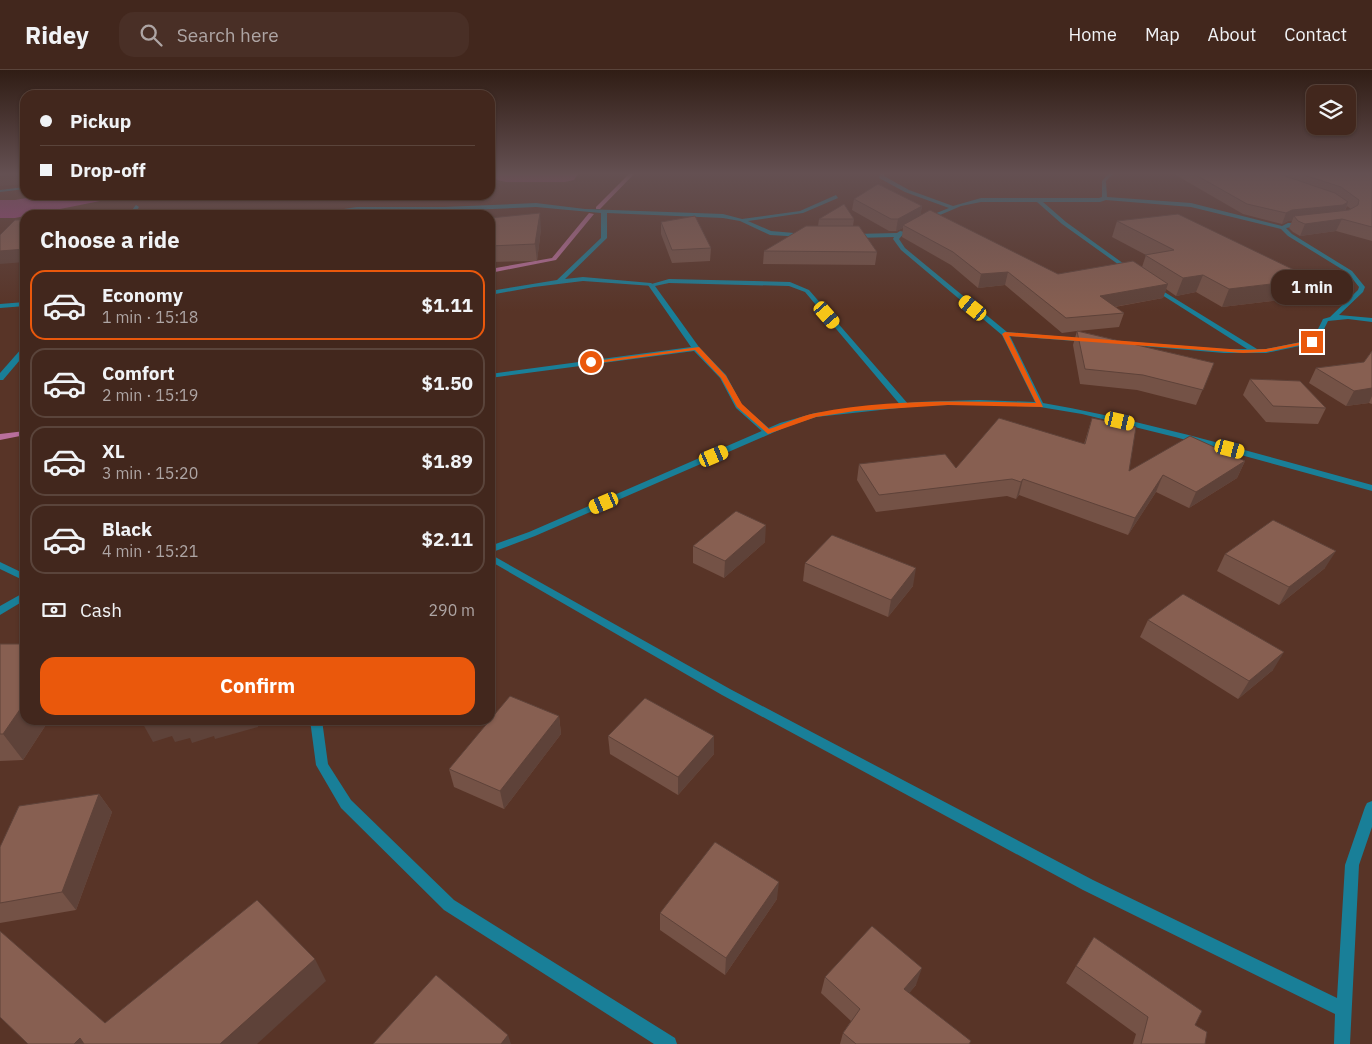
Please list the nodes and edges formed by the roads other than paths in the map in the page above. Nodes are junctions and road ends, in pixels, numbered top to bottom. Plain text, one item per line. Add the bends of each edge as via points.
1 (604, 219) edge
2 (738, 219) edge
3 (746, 219) edge
4 (926, 219) edge
5 (1060, 219) edge
6 (1247, 219) edge
7 (742, 220) junction
8 (921, 222) edge
9 (1313, 223) edge
10 (1283, 228) junction
11 (906, 230) edge
12 (814, 235) edge
13 (898, 235) junction
14 (849, 236) edge
15 (1135, 275) edge
16 (559, 282) junction
17 (651, 285) junction
18 (1149, 285) edge
19 (495, 292) edge
20 (20, 304) edge
21 (0, 306) edge
22 (1332, 318) junction
23 (1372, 320) edge
24 (1005, 334) junction
25 (1094, 341) edge
26 (1114, 342) edge
27 (696, 348) junction
28 (1255, 352) junction
29 (20, 356) edge
30 (495, 375) edge
31 (0, 378) edge
32 (905, 405) junction
33 (1040, 405) junction
34 (768, 432) junction
35 (1372, 488) edge
36 (495, 548) edge
37 (495, 560) edge
38 (0, 565) edge
39 (20, 575) edge
40 (20, 598) edge
41 (0, 611) edge
42 (317, 725) edge
43 (1372, 807) edge
44 (1344, 1010) junction
45 (669, 1044) edge
46 (1342, 1044) edge

1 - 16 street via 604,238
2 - 7 street
3 - 7 street
4 - 8 street
5 - 15 street
6 - 10 street
7 - 12 street via 775,234
9 - 10 street
10 - 22 street via 1360,282 1361,291
11 - 13 street
13 - 14 street
13 - 24 street via 898,243 912,258
16 - 17 street via 583,279
16 - 19 street
17 - 27 street
17 - 32 street via 669,281 790,284 807,291
18 - 28 street
20 - 21 street
22 - 23 street
22 - 28 street via 1325,320 1312,342
24 - 25 street
24 - 33 street
26 - 28 street
27 - 30 street
27 - 34 street via 723,377 739,406
29 - 31 street
32 - 33 street via 979,402
32 - 34 street via 815,415
33 - 35 street via 1177,435
34 - 36 street
37 - 44 street via 726,692 1080,880
38 - 39 street
40 - 41 street
42 - 45 street via 322,765 346,804 449,904
43 - 44 street via 1352,865
44 - 46 street

